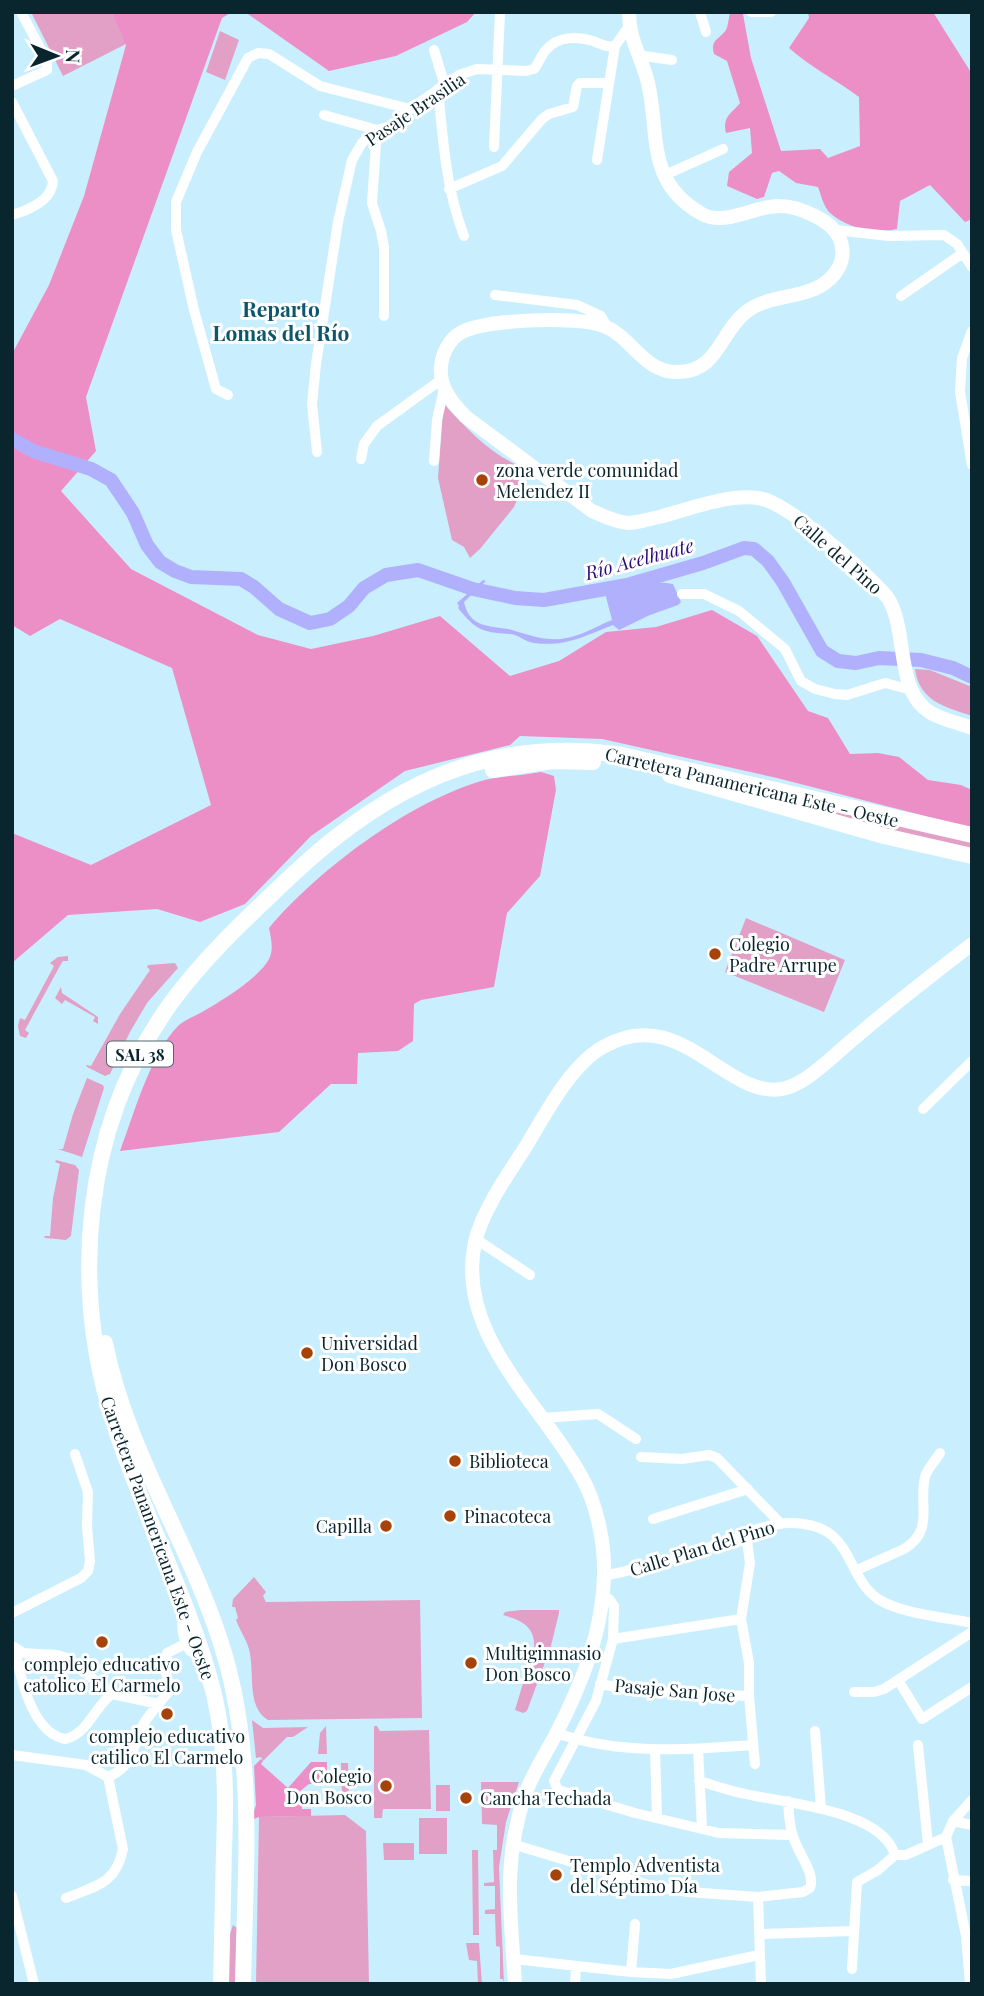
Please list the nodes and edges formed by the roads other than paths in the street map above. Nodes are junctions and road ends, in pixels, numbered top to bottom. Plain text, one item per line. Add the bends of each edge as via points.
1 (21, 12) edge
2 (500, 12) edge
3 (700, 12) edge
4 (751, 12) edge
5 (771, 12) edge
6 (629, 19) edge
7 (706, 32) dead end
8 (615, 46) junction
9 (434, 50) dead end
10 (637, 55) junction
11 (672, 60) dead end
12 (498, 70) junction
13 (609, 83) junction
14 (12, 86) edge
15 (442, 88) junction
16 (12, 102) edge
17 (410, 109) junction
18 (324, 115) dead end
19 (377, 130) junction
20 (494, 147) dead end
21 (723, 149) dead end
22 (597, 160) dead end
23 (665, 175) junction
24 (449, 189) junction
25 (13, 213) edge
26 (836, 230) junction
27 (464, 236) dead end
28 (963, 253) junction
29 (972, 267) edge
30 (495, 295) dead end
31 (901, 296) dead end
32 (384, 316) dead end
33 (607, 327) junction
34 (972, 331) edge
35 (966, 371) edge
36 (443, 384) junction
37 (228, 395) dead end
38 (969, 425) edge
39 (317, 453) dead end
40 (361, 459) dead end
41 (434, 461) dead end
42 (972, 465) edge
43 (682, 594) dead end
44 (912, 690) junction
45 (972, 728) edge
46 (972, 835) edge
47 (972, 856) edge
48 (972, 944) edge
49 (972, 1061) edge
50 (923, 1110) dead end
51 (476, 1239) junction
52 (530, 1275) dead end
53 (543, 1418) junction
54 (636, 1439) dead end
55 (940, 1453) dead end
56 (75, 1454) dead end
57 (640, 1457) dead end
58 (748, 1489) junction
59 (653, 1520) dead end
60 (781, 1524) junction
61 (746, 1534) junction
62 (857, 1570) junction
63 (604, 1576) junction
64 (601, 1595) junction
65 (185, 1605) junction
66 (12, 1613) edge
67 (741, 1619) junction
68 (972, 1623) edge
69 (972, 1632) edge
70 (613, 1639) junction
71 (185, 1644) junction
72 (14, 1646) edge
73 (202, 1655) junction
74 (898, 1680) junction
75 (600, 1684) junction
76 (972, 1687) edge
77 (854, 1692) dead end
78 (112, 1694) junction
79 (749, 1696) junction
80 (159, 1704) junction
81 (815, 1731) dead end
82 (557, 1733) junction
83 (576, 1740) junction
84 (752, 1745) junction
85 (918, 1745) dead end
86 (655, 1749) junction
87 (698, 1749) junction
88 (12, 1755) edge
89 (755, 1764) dead end
90 (108, 1777) junction
91 (699, 1781) junction
92 (972, 1800) edge
93 (788, 1801) junction
94 (821, 1808) junction
95 (657, 1818) junction
96 (953, 1821) junction
97 (972, 1825) edge
98 (702, 1827) junction
99 (792, 1835) junction
100 (946, 1837) junction
101 (928, 1843) junction
102 (512, 1844) junction
103 (895, 1855) junction
104 (953, 1880) junction
105 (972, 1881) edge
106 (245, 1894) junction
107 (12, 1896) edge
108 (224, 1896) junction
109 (758, 1897) junction
110 (66, 1898) dead end
111 (635, 1924) dead end
112 (222, 1929) junction
113 (244, 1930) junction
114 (854, 1931) junction
115 (760, 1934) junction
116 (969, 1936) edge
117 (759, 1955) junction
118 (514, 1959) junction
119 (576, 1966) junction
120 (852, 1969) dead end
121 (631, 1972) junction
122 (970, 1983) edge
123 (34, 1984) edge
124 (221, 1984) edge
125 (243, 1984) edge
126 (515, 1984) edge
127 (575, 1984) edge
128 (761, 1984) edge

1 - 14 street via 47,61 47,70
2 - 12 street
3 - 7 street
4 - 5 street
6 - 8 street
6 - 10 main road
8 - 12 street, Pasaje Brasilia via 572,38 555,41 534,69
8 - 13 street
9 - 15 street
10 - 11 street
10 - 23 main road via 648,82 655,149
12 - 15 street, Pasaje Brasilia via 477,69
12 - 20 street
13 - 22 street
13 - 24 street via 580,82 573,107 542,119 502,166
15 - 17 street, Pasaje Brasilia
15 - 24 street
16 - 25 street via 53,181 49,195 33,208
17 - 19 street, Pasaje Brasilia via 394,125
17 - 37 street via 320,86 269,54 248,58 176,202 176,230 194,310 216,389
18 - 19 street
19 - 32 street via 372,203 384,247
19 - 39 street, Pasaje Brasilia via 352,160 338,222 312,404
21 - 23 street
23 - 26 main road via 685,202 709,216 730,217 779,206 808,213
24 - 27 street
26 - 28 street via 889,236 944,235
26 - 33 main road via 842,243 841,260 828,280 813,290 747,310 714,356 696,369 677,373 658,368
28 - 29 street
28 - 31 street
30 - 33 street via 577,305 601,316
33 - 36 main road via 571,320 470,329 446,349
34 - 35 street via 962,358
35 - 38 street via 960,392
36 - 40 street via 377,426 364,444
36 - 41 street
36 - 44 main road, Calle del Pino via 466,417 607,518 638,522 744,497 766,499 785,508 881,590 895,609
38 - 42 street
43 - 44 street via 704,594 739,611 785,649 801,681 815,689 847,695 885,683
44 - 45 main road via 928,711
46 - 65 highway, Carretera Panamericana Este - Oeste / SAL 38 via 636,757 575,750 520,753 457,769 380,804 327,845 239,926 191,977 140,1053 103,1149 90,1233 91,1315 101,1379 121,1443
47 - 106 highway, Carretera Panamericana Este - Oeste / SAL 38 via 626,765 564,761 508,766 427,791 370,823 274,905 175,1014 138,1079 109,1161 99,1234 99,1297 109,1360 128,1423 198,1581 237,1701 246,1774
48 - 51 main road via 814,1071 785,1088 756,1087 658,1036 639,1035 605,1045 564,1087 512,1168
49 - 50 street
51 - 52 street
51 - 53 main road via 473,1278 484,1326
53 - 54 street via 598,1414
53 - 63 main road via 582,1476 597,1523
55 - 62 street via 925,1474 922,1531 911,1545
56 - 66 street via 88,1492 88,1571
57 - 58 street via 709,1455
58 - 59 street
58 - 60 street
60 - 61 street, Calle Plan del Pino
60 - 62 street, Calle Plan del Pino via 824,1531 844,1547
61 - 63 street, Calle Plan del Pino via 651,1567
61 - 67 street via 750,1563
62 - 68 street, Calle Plan del Pino via 869,1591 887,1604
63 - 64 main road
64 - 70 street via 614,1606
64 - 82 main road via 592,1652
65 - 71 street via 180,1625
65 - 73 highway, Carretera Panamericana Este - Oeste / SAL 38
67 - 70 street
67 - 79 street
69 - 74 street
70 - 75 street
71 - 73 street
71 - 80 street via 167,1653 170,1690
72 - 78 street via 23,1653 67,1658
72 - 78 street via 30,1703 45,1730 53,1735 65,1739 79,1732
73 - 108 highway, Carretera Panamericana Este - Oeste / SAL 38 via 223,1747
74 - 76 street via 922,1719
74 - 77 street via 874,1692
75 - 79 street, Pasaje San Jose via 638,1691
75 - 83 street
78 - 80 street
79 - 84 street
80 - 90 street via 145,1722 128,1763
81 - 94 street
82 - 83 street
82 - 102 main road via 526,1793
83 - 86 street
83 - 95 street via 554,1785 558,1790
84 - 87 street
84 - 89 street
85 - 101 street
86 - 87 street
86 - 95 street
87 - 91 street
88 - 90 street via 86,1765
90 - 110 street via 123,1849 121,1860 107,1882
91 - 93 street
91 - 98 street
92 - 96 street
93 - 94 street
93 - 99 street
94 - 103 street via 871,1826 892,1843
95 - 98 street
96 - 97 street
96 - 100 street
98 - 99 street via 729,1834
99 - 109 street via 812,1874 810,1888
100 - 101 street
100 - 104 street
101 - 103 street via 906,1855
102 - 109 street via 652,1886
102 - 118 main road via 509,1885
103 - 114 street via 857,1881
104 - 105 street
104 - 116 street
106 - 108 highway via 235,1905
106 - 113 highway, Carretera Panamericana Este - Oeste / SAL 38
107 - 123 street
108 - 112 highway, Carretera Panamericana Este - Oeste / SAL 38
109 - 115 street
111 - 121 street
112 - 113 highway via 235,1917
112 - 124 highway, Carretera Panamericana Este - Oeste / SAL 38
113 - 125 highway, Carretera Panamericana Este - Oeste / SAL 38
114 - 115 street
114 - 120 street
115 - 117 street
116 - 122 street
117 - 121 street via 671,1974
117 - 128 street
118 - 119 street
118 - 126 main road
119 - 121 street
119 - 127 street

